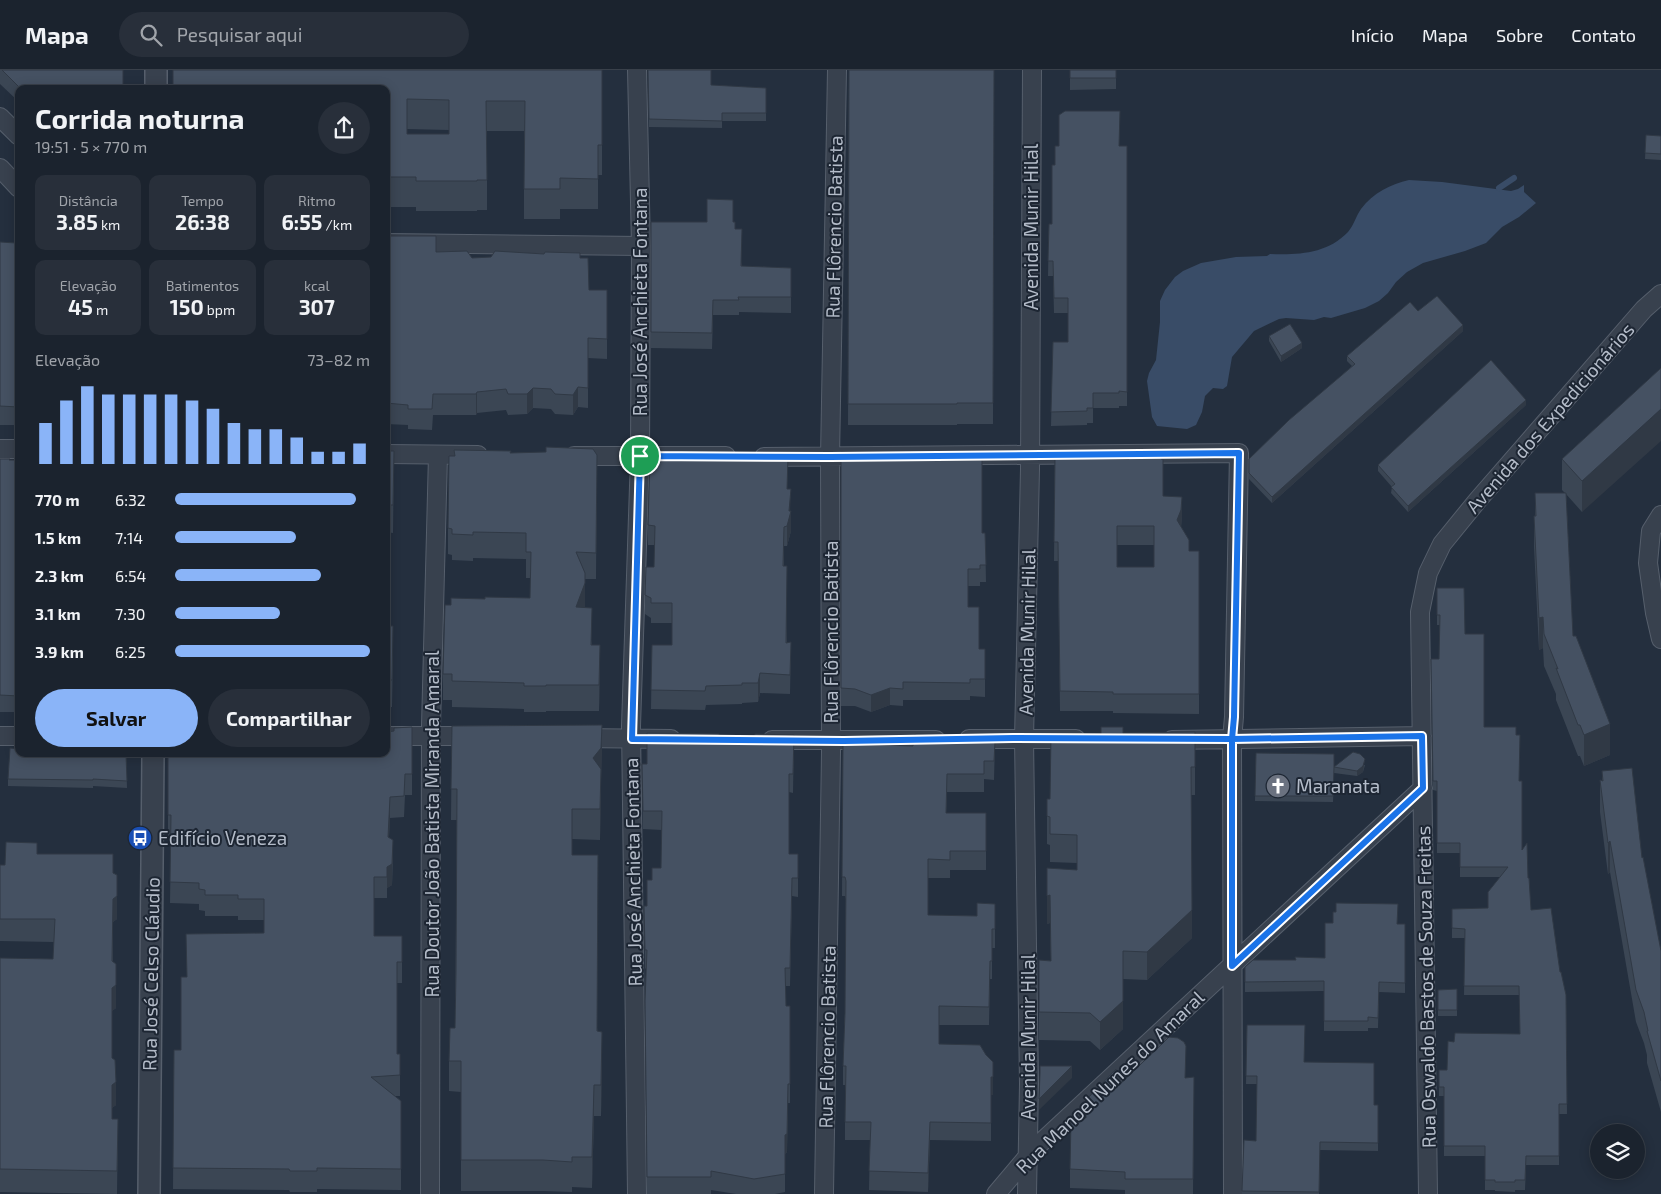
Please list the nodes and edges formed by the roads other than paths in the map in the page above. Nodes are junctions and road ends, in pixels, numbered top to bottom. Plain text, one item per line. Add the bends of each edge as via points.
1 (156, 70) edge
2 (637, 70) edge
3 (837, 70) edge
4 (1032, 70) edge
5 (156, 85) edge
6 (0, 117) edge
7 (15, 132) edge
8 (0, 168) edge
9 (15, 184) edge
10 (390, 243) edge
11 (641, 246) junction
12 (1661, 294) edge
13 (0, 449) edge
14 (15, 449) edge
15 (390, 454) edge
16 (438, 455) junction
17 (496, 455) edge
18 (554, 455) edge
19 (1030, 455) junction
20 (640, 456) junction
21 (830, 457) junction
22 (1661, 515) edge
23 (1442, 544) joint
24 (1661, 639) edge
25 (431, 735) junction
26 (0, 736) edge
27 (15, 736) edge
28 (390, 736) edge
29 (490, 736) edge
30 (1422, 736) junction
31 (559, 738) edge
32 (632, 739) junction
33 (1024, 739) junction
34 (1232, 739) junction
35 (687, 740) edge
36 (755, 740) edge
37 (830, 740) junction
38 (1095, 740) edge
39 (1154, 740) edge
40 (153, 757) edge
41 (1423, 788) junction
42 (1232, 966) junction
43 (1028, 1155) junction
44 (149, 1194) edge
45 (430, 1194) edge
46 (637, 1194) edge
47 (824, 1194) edge
48 (996, 1194) edge
49 (1027, 1194) edge
50 (1233, 1194) edge
51 (1428, 1194) edge

1 - 5 street
2 - 11 street, Rua José Anchieta Fontana
3 - 21 street, Rua Flôrencio Batista
4 - 19 street, Avenida Munir Hilal
6 - 7 street
8 - 9 street
10 - 11 street
11 - 20 street, Rua José Anchieta Fontana
12 - 23 street, Avenida dos Expedicionários via 1644,309
13 - 14 street
15 - 16 street
16 - 17 street
16 - 25 street, Rua Doutor João Batista Miranda Amaral
18 - 20 street
19 - 21 street
19 - 33 street, Avenida Munir Hilal
19 - 34 street via 1239,453
20 - 21 street
20 - 32 street, Rua José Anchieta Fontana
21 - 37 street, Rua Flôrencio Batista
22 - 24 street via 1651,531 1648,563
23 - 30 street, Rua Oswaldo Bastos de Souza Freitas via 1428,574 1420,612
25 - 28 street
25 - 29 street
25 - 45 street, Rua Doutor João Batista Miranda Amaral
26 - 27 street
30 - 34 street
30 - 41 street, Rua Oswaldo Bastos de Souza Freitas
31 - 32 street
32 - 35 street
32 - 46 street, Rua José Anchieta Fontana
33 - 37 street
33 - 38 street
33 - 43 street, Avenida Munir Hilal
34 - 39 street
34 - 42 street
36 - 37 street
37 - 47 street, Rua Flôrencio Batista
40 - 44 street, Rua José Celso Cláudio
41 - 42 street, Rua Manoel Nunes do Amaral
41 - 51 street, Rua Oswaldo Bastos de Souza Freitas
42 - 43 street, Rua Manoel Nunes do Amaral
42 - 50 street
43 - 48 street, Rua Manoel Nunes do Amaral
43 - 49 street, Avenida Munir Hilal

